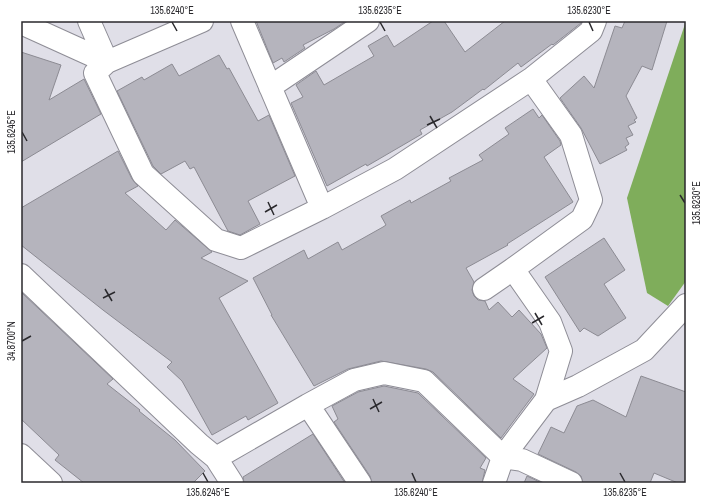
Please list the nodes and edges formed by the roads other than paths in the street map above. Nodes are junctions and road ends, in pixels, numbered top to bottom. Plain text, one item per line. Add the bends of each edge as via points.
1 (89, 21) edge
2 (202, 21) edge
3 (242, 21) edge
4 (368, 21) edge
5 (595, 21) edge
6 (21, 23) edge
7 (107, 62) junction
8 (531, 79) junction
9 (270, 87) junction
10 (322, 208) junction
11 (513, 269) junction
12 (21, 275) edge
13 (484, 289) dead end
14 (686, 305) edge
15 (546, 400) junction
16 (308, 405) junction
17 (21, 455) edge
18 (503, 457) junction
19 (216, 458) junction
20 (37, 479) edge
21 (232, 483) edge
22 (360, 483) edge
23 (494, 483) edge
24 (570, 483) edge

1 - 7 street
2 - 7 street
3 - 9 street
4 - 9 street
5 - 8 street via 591,31
6 - 7 street
7 - 10 street via 95,73 143,174 216,240 241,248
8 - 10 street via 395,169
8 - 11 street via 571,135 591,200 582,220
9 - 10 street
11 - 13 street
11 - 15 street via 550,322 561,351
12 - 19 street
14 - 15 street via 644,350 578,386
15 - 18 street
16 - 18 street via 354,380 384,373 424,381
16 - 19 street
16 - 22 street
17 - 20 street
18 - 23 street
18 - 24 street via 522,460
19 - 21 street

